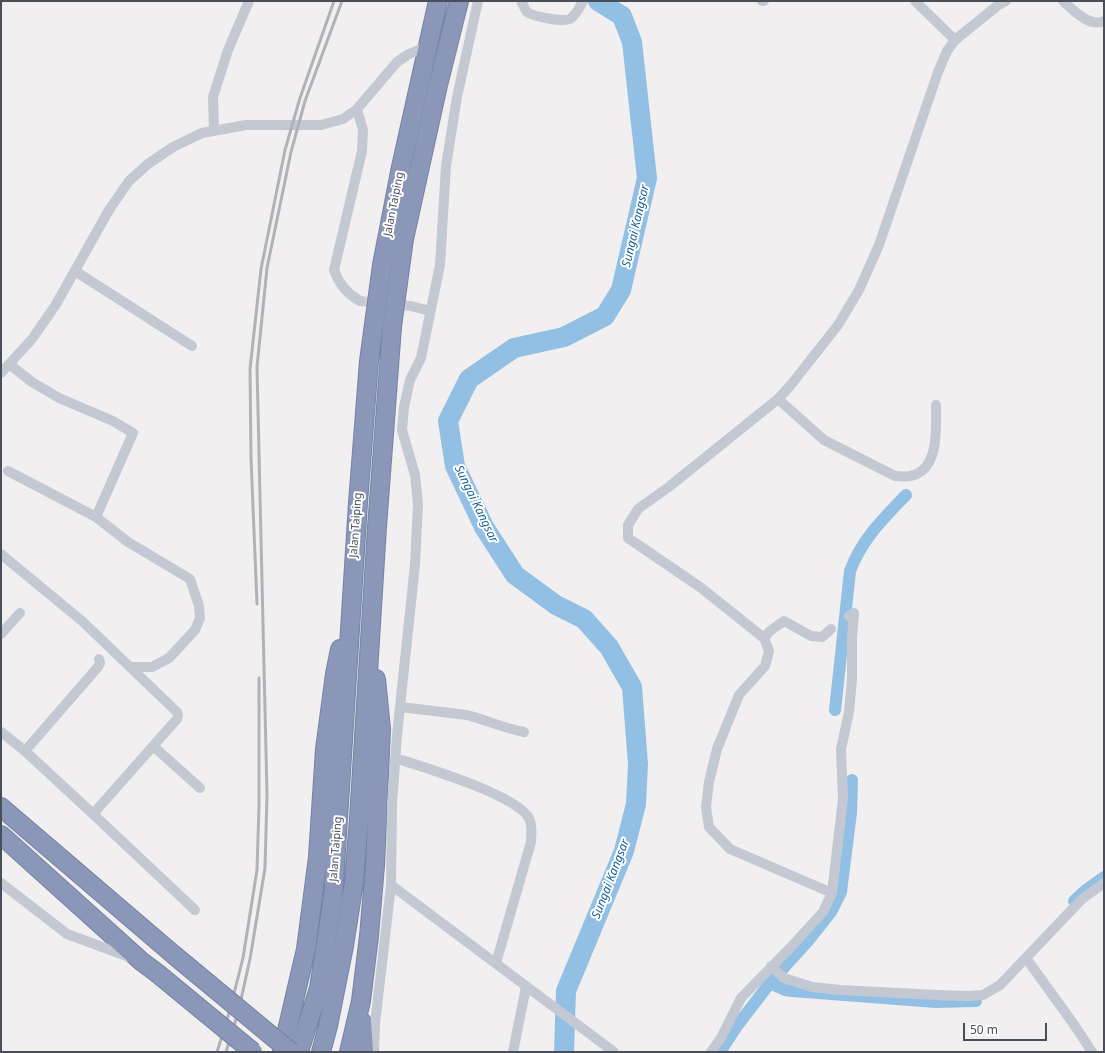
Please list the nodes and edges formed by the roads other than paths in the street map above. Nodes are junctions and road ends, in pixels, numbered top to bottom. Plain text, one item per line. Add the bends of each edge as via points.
1 (248, 1) edge
2 (438, 1) edge
3 (459, 1) edge
4 (478, 1) edge
5 (521, 1) edge
6 (583, 1) edge
7 (915, 1) edge
8 (1006, 1) edge
9 (1063, 1) edge
10 (1104, 21) edge
11 (955, 40) junction
12 (428, 46) junction
13 (356, 109) junction
14 (214, 131) junction
15 (74, 271) junction
16 (360, 301) tunnel mouth
17 (410, 306) tunnel mouth
18 (430, 311) junction
19 (192, 346) dead end
20 (9, 364) junction
21 (1, 373) edge
22 (778, 400) junction
23 (936, 405) dead end
24 (8, 471) dead end
25 (96, 517) junction
26 (1, 554) edge
27 (352, 608) junction
28 (20, 613) dead end
29 (849, 616) dead end
30 (831, 629) dead end
31 (1, 634) edge
32 (764, 638) junction
33 (371, 643) junction
34 (98, 659) dead end
35 (130, 667) junction
36 (400, 707) junction
37 (1, 732) edge
38 (524, 732) dead end
39 (153, 746) junction
40 (25, 751) junction
41 (395, 758) junction
42 (200, 788) dead end
43 (1, 808) edge
44 (93, 814) junction
45 (1, 835) edge
46 (1, 883) edge
47 (1104, 883) edge
48 (391, 885) junction
49 (832, 893) junction
50 (195, 910) dead end
51 (1026, 958) junction
52 (141, 962) junction
53 (496, 963) junction
54 (773, 967) junction
55 (530, 990) junction
56 (361, 1001) junction
57 (289, 1051) edge
58 (253, 1052) edge
59 (321, 1052) edge
60 (349, 1052) edge
61 (364, 1052) edge
62 (374, 1052) edge
63 (513, 1052) edge
64 (614, 1052) edge
65 (711, 1052) edge
66 (1092, 1052) edge

1 - 14 street via 213,96
2 - 12 highway, Jalan Taiping
3 - 33 highway, Jalan Taiping via 404,239 392,327
4 - 18 street via 457,97 446,166 440,265
5 - 6 street via 527,11 560,20 570,19
7 - 11 street
8 - 11 street
9 - 10 street via 1089,22 1099,24
11 - 22 street via 938,72 879,245 859,290 838,324
12 - 13 street via 397,62
12 - 27 highway, Jalan Taiping via 392,212 371,346
13 - 14 street via 343,119 321,125 246,125
13 - 16 street via 363,130 362,151 334,270 343,287
14 - 15 street via 173,147 129,180
15 - 19 street
15 - 20 street via 55,306 32,339
17 - 18 street
18 - 36 street via 421,358 410,380 402,430 414,474 418,504 415,565
20 - 21 street
20 - 25 street via 59,398 113,421 133,433
22 - 23 street via 824,440 894,476 911,476 922,471 931,460 936,443
22 - 32 street via 638,509 628,525 628,538 700,587
24 - 25 street
25 - 35 street via 128,542 190,579 199,606 200,618 196,630 169,658 152,667
26 - 35 street via 82,621
27 - 57 highway via 341,642 335,674 325,749 318,857
27 - 57 highway, Jalan Taiping via 333,898 319,988
28 - 31 street
29 - 49 street via 854,613 852,679 849,712 841,749 843,800
30 - 32 street via 822,637 812,636 784,621
32 - 49 street via 769,651 765,666 739,695 717,749 706,807 709,827 730,849
33 - 56 highway via 381,729 375,866
33 - 59 highway, Jalan Taiping via 354,882 344,946
34 - 40 street via 98,667
35 - 39 street via 178,715
36 - 38 street via 467,715
36 - 41 street
37 - 40 street
39 - 42 street
39 - 44 street
40 - 44 street
41 - 48 street
41 - 53 street via 481,788 510,802 529,818 532,827 530,842
43 - 57 highway, bridge
44 - 50 street
45 - 52 highway
46 - 52 street via 66,934
47 - 51 street via 1082,899
48 - 53 street
48 - 62 street
49 - 54 street via 823,912
51 - 54 street via 1000,985 983,995 937,996 812,987 784,978
51 - 66 street
52 - 58 highway, bridge
53 - 55 street
54 - 65 street via 741,998
55 - 63 street
55 - 64 street
56 - 60 highway
56 - 61 highway

